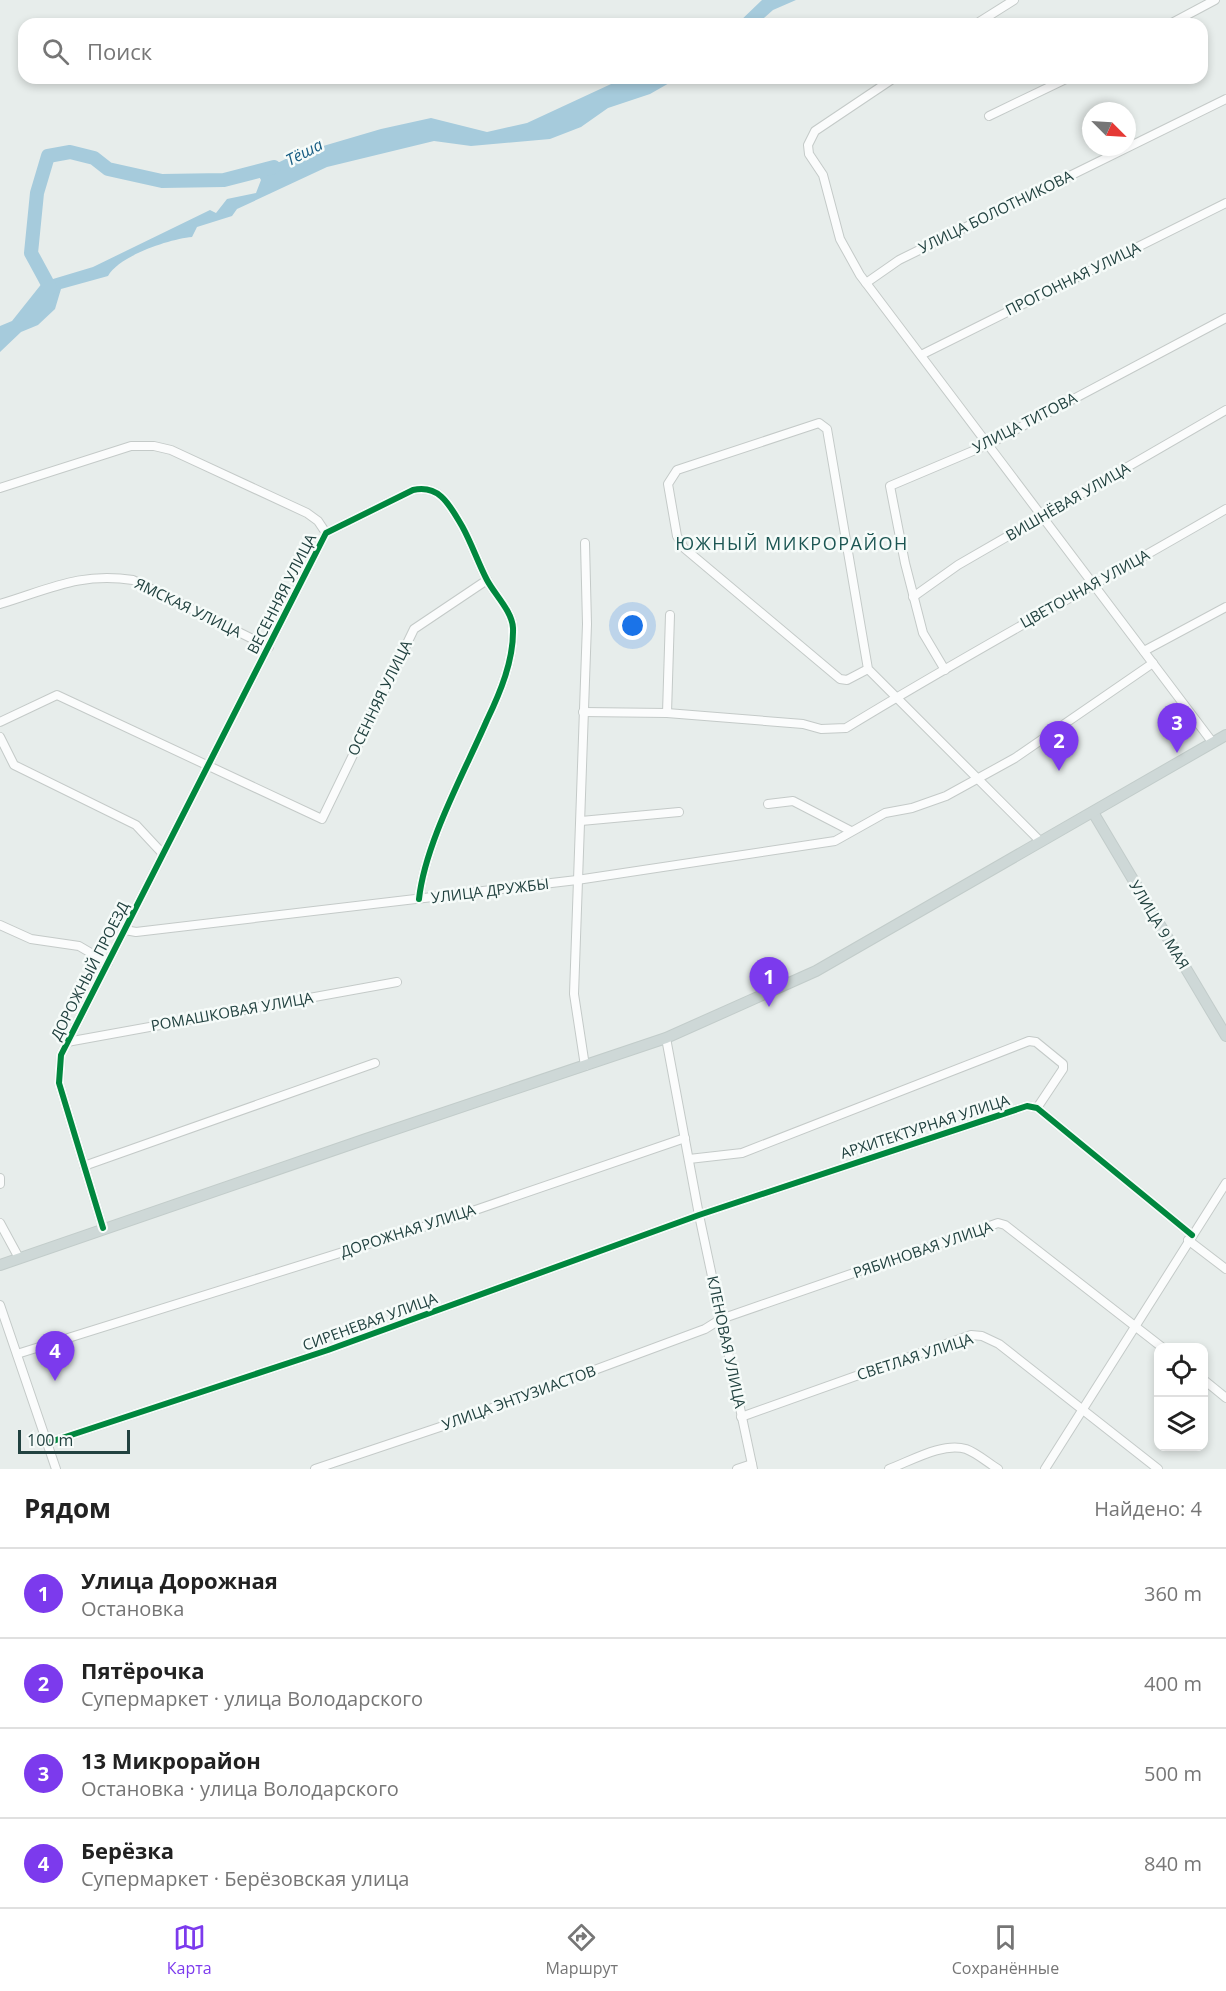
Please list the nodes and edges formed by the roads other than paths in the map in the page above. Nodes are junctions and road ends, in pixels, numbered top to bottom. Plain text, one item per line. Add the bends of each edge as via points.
1 (1014, 0) edge
2 (1215, 0) edge
3 (986, 18) edge
4 (1181, 18) edge
5 (885, 84) edge
6 (1056, 84) edge
7 (1226, 99) edge
8 (989, 116) dead end
9 (1226, 203) edge
10 (866, 284) junction
11 (1226, 318) edge
12 (921, 356) junction
13 (1226, 410) edge
14 (987, 445) junction
15 (0, 488) edge
16 (1226, 510) edge
17 (1045, 517) junction
18 (326, 533) junction
19 (585, 543) dead end
20 (487, 580) junction
21 (1094, 586) junction
22 (913, 597) junction
23 (0, 604) edge
24 (1226, 608) edge
25 (670, 615) dead end
26 (269, 647) junction
27 (1143, 651) junction
28 (1153, 663) junction
29 (868, 669) junction
30 (945, 670) junction
31 (896, 697) junction
32 (583, 712) junction
33 (667, 713) junction
34 (0, 722) edge
35 (1226, 735) edge
36 (0, 737) edge
37 (1214, 743) junction
38 (208, 766) junction
39 (978, 778) junction
40 (768, 804) dead end
41 (679, 812) dead end
42 (1094, 814) junction
43 (581, 821) junction
44 (851, 831) junction
45 (1041, 842) junction
46 (163, 854) junction
47 (577, 880) junction
48 (419, 899) junction
49 (0, 925) edge
50 (125, 930) junction
51 (108, 963) junction
52 (397, 982) dead end
53 (1226, 1036) edge
54 (666, 1038) junction
55 (68, 1042) junction
56 (375, 1062) dead end
57 (585, 1066) junction
58 (1037, 1108) junction
59 (685, 1138) junction
60 (689, 1159) junction
61 (84, 1166) junction
62 (0, 1178) edge
63 (1226, 1183) edge
64 (0, 1184) edge
65 (699, 1215) junction
66 (0, 1223) edge
67 (103, 1228) junction
68 (1190, 1238) junction
69 (19, 1258) junction
70 (0, 1265) edge
71 (1226, 1269) edge
72 (0, 1305) edge
73 (721, 1319) junction
74 (1134, 1325) junction
75 (1158, 1343) edge
76 (17, 1354) junction
77 (1208, 1384) edge
78 (1226, 1398) edge
79 (1083, 1409) junction
80 (741, 1417) junction
81 (47, 1443) junction
82 (752, 1466) edge
83 (56, 1469) edge
84 (315, 1469) edge
85 (737, 1469) edge
86 (889, 1469) edge
87 (998, 1469) edge
88 (1045, 1469) edge
89 (1158, 1469) edge

1 - 3 street
2 - 4 street
5 - 10 street via 815,130 808,146 823,175 840,239
6 - 8 street
7 - 10 street, УЛИЦА БОЛОТНИКОВА via 899,260
9 - 12 street, ПРОГОННАЯ УЛИЦА
10 - 12 street
11 - 14 street, УЛИЦА ТИТОВА
12 - 14 street
13 - 17 street, ВИШНЁВАЯ УЛИЦА
14 - 17 street
14 - 22 street, УЛИЦА ТИТОВА via 890,486
15 - 18 street via 131,446 154,446 171,450 307,513
16 - 21 street, ЦВЕТОЧНАЯ УЛИЦА
17 - 21 street
17 - 22 street, ВИШНЁВАЯ УЛИЦА via 958,565
18 - 20 street, ВЕСЕННЯЯ УЛИЦА via 424,487 446,500 471,542
18 - 26 street, ВЕСЕННЯЯ УЛИЦА
19 - 32 street
20 - 38 street, ОСЕННЯЯ УЛИЦА via 414,629 323,816
20 - 48 street via 513,627 503,687 443,822
21 - 27 street
21 - 30 street, ЦВЕТОЧНАЯ УЛИЦА
22 - 30 street via 923,633
23 - 26 street, ЯМСКАЯ УЛИЦА via 76,579 111,576 133,580
24 - 27 street
25 - 33 street
26 - 38 street, ВЕСЕННЯЯ УЛИЦА
27 - 28 street
28 - 37 street
28 - 39 street, УЛИЦА ДРУЖБЫ via 1015,758
29 - 29 street via 847,680 840,679 684,548 677,536 668,484 677,470 824,424
29 - 31 street
30 - 31 street, ЦВЕТОЧНАЯ УЛИЦА
31 - 33 street, ЦВЕТОЧНАЯ УЛИЦА via 846,728 821,729 803,724
31 - 39 street
32 - 33 street, ЦВЕТОЧНАЯ УЛИЦА
32 - 43 street
34 - 38 street via 56,695
35 - 37 main road
36 - 46 street via 14,765 136,825
37 - 42 main road
38 - 46 street, ДОРОЖНЫЙ ПРОЕЗД
39 - 44 street, УЛИЦА ДРУЖБЫ via 946,796 885,813
39 - 45 street
40 - 44 street via 793,801
41 - 43 street
42 - 45 main road
42 - 53 main road, УЛИЦА 9 МАЯ
43 - 47 street
44 - 47 street, УЛИЦА ДРУЖБЫ via 835,841
45 - 54 main road via 800,980
46 - 50 street, ДОРОЖНЫЙ ПРОЕЗД
47 - 48 street, УЛИЦА ДРУЖБЫ
47 - 57 street via 574,994
48 - 50 street, УЛИЦА ДРУЖБЫ via 136,932
49 - 51 street via 31,939 80,946
50 - 51 street, ДОРОЖНЫЙ ПРОЕЗД
51 - 55 street, ДОРОЖНЫЙ ПРОЕЗД
52 - 55 street, РОМАШКОВАЯ УЛИЦА
54 - 57 main road
54 - 59 street, КЛЕНОВАЯ УЛИЦА
55 - 61 street, ДОРОЖНЫЙ ПРОЕЗД via 61,1055 59,1083
56 - 61 street
57 - 67 main road
58 - 60 street via 1064,1069 1063,1064 1029,1041 742,1153
58 - 65 street, АРХИТЕКТУРНАЯ УЛИЦА via 1027,1106
58 - 68 street
59 - 60 street, КЛЕНОВАЯ УЛИЦА
59 - 76 street, ДОРОЖНАЯ УЛИЦА via 458,1216
60 - 65 street, КЛЕНОВАЯ УЛИЦА
61 - 67 street, ДОРОЖНЫЙ ПРОЕЗД
62 - 64 street
63 - 68 street
65 - 73 street, КЛЕНОВАЯ УЛИЦА
65 - 81 street, СИРЕНЕВАЯ УЛИЦА via 328,1350
66 - 69 street
67 - 69 main road
68 - 71 street
68 - 74 street
69 - 70 main road
72 - 76 street
73 - 74 street, РЯБИНОВАЯ УЛИЦА via 998,1223
73 - 80 street, КЛЕНОВАЯ УЛИЦА
73 - 84 street, УЛИЦА ЭНТУЗИАСТОВ via 705,1329 460,1420
74 - 75 street, РЯБИНОВАЯ УЛИЦА
74 - 79 street
76 - 81 street
77 - 78 street
79 - 80 street, СВЕТЛАЯ УЛИЦА via 999,1344 971,1335
79 - 88 street
79 - 89 street, СВЕТЛАЯ УЛИЦА
80 - 82 street, КЛЕНОВАЯ УЛИЦА
81 - 83 street
82 - 85 street
86 - 87 street via 956,1447

